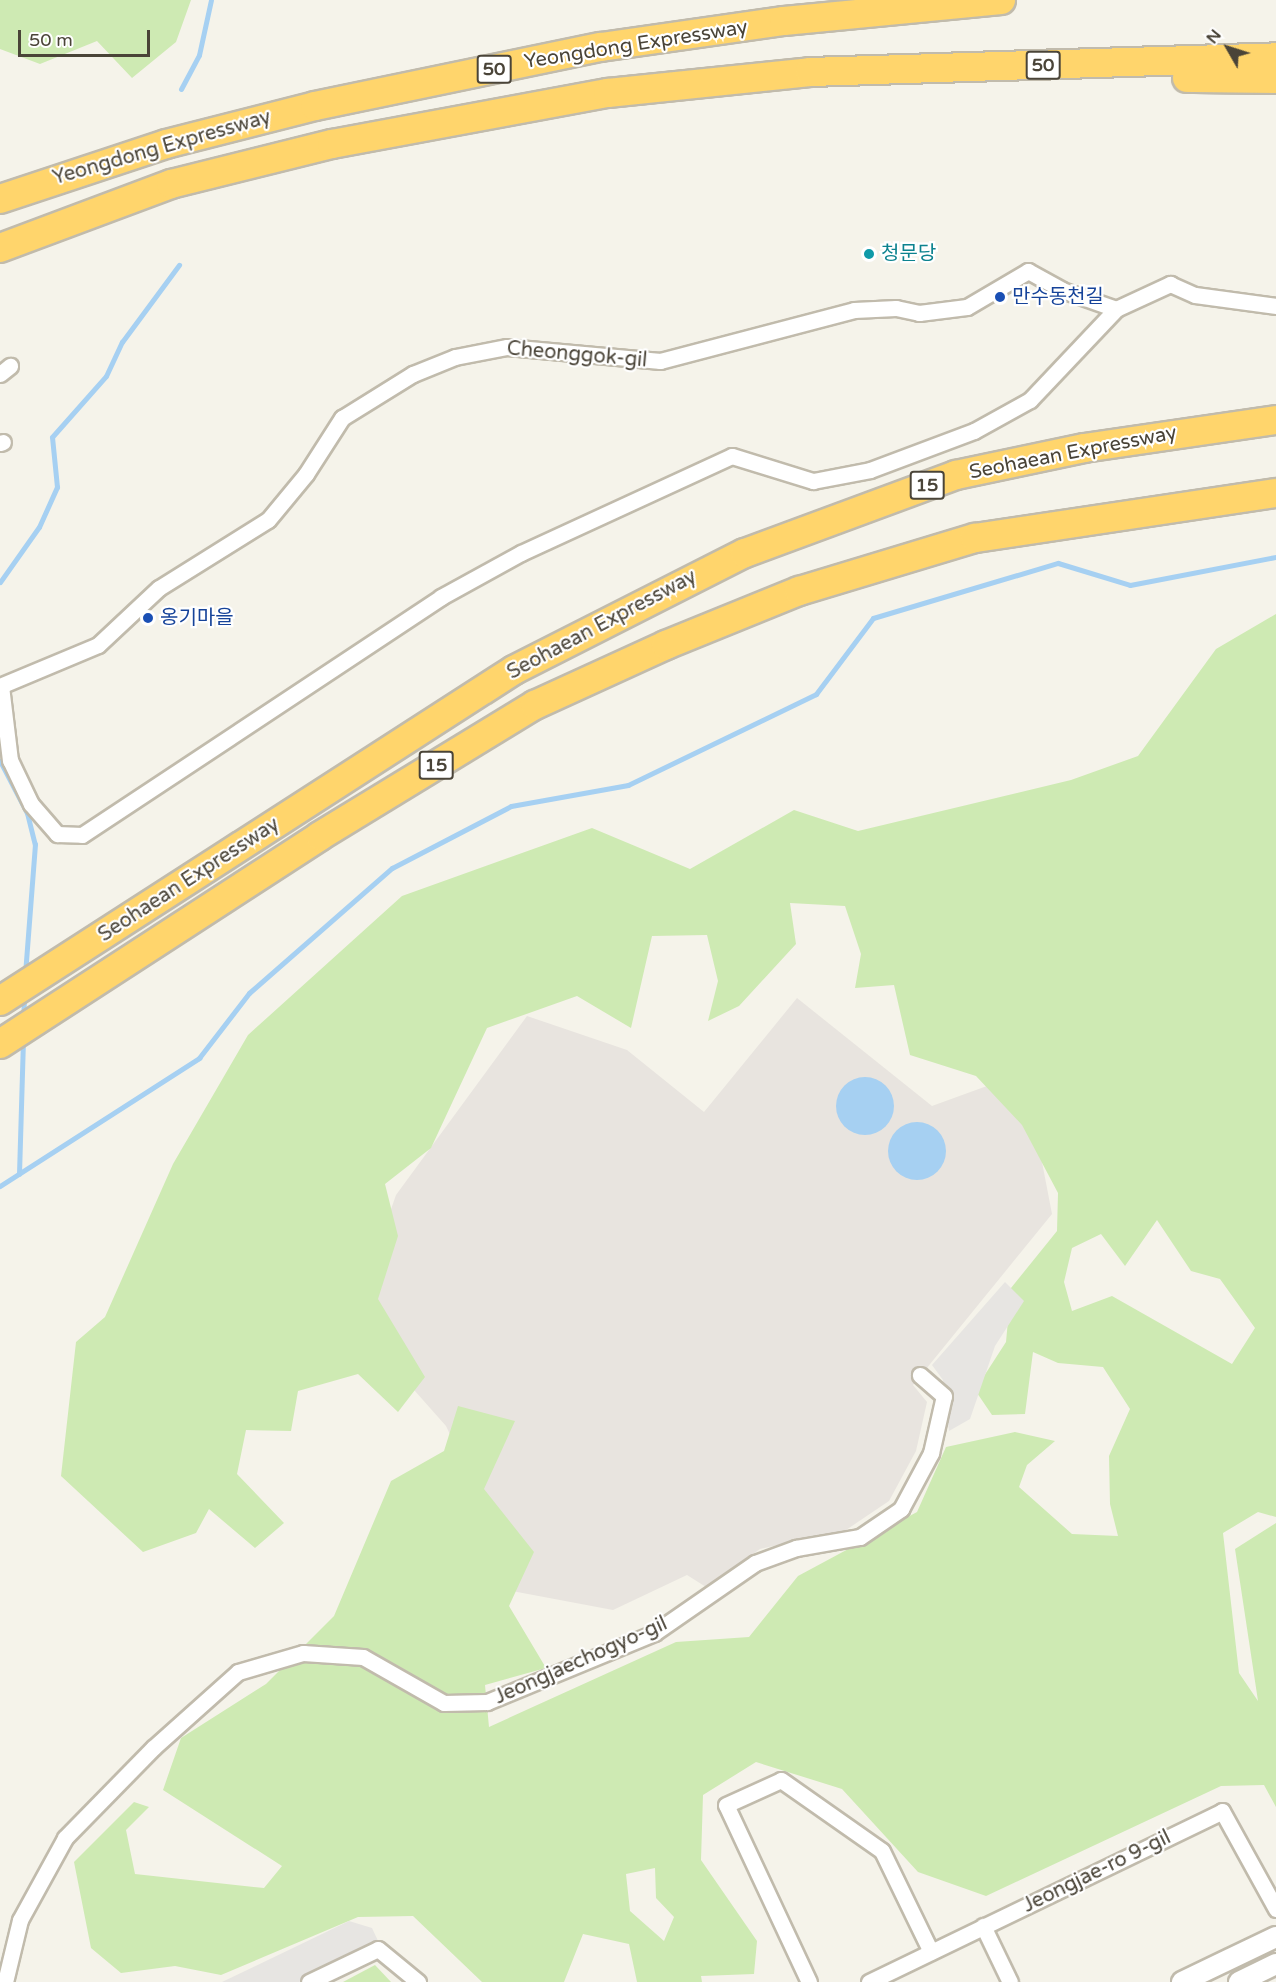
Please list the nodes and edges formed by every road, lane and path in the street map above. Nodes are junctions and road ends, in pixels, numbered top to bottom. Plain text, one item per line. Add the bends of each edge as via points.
1 (1001, 0) edge
2 (1276, 57) edge
3 (810, 72) junction
4 (1276, 79) edge
5 (0, 199) edge
6 (0, 248) edge
7 (1276, 306) edge
8 (1116, 309) junction
9 (1276, 420) edge
10 (1276, 494) edge
11 (1, 686) edge
12 (0, 1001) edge
13 (0, 1044) edge
14 (920, 1375) dead end
15 (1276, 1909) edge
16 (983, 1926) junction
17 (1276, 1937) edge
18 (931, 1953) junction
19 (1276, 1964) edge
20 (5, 1982) edge
21 (309, 1982) edge
22 (418, 1982) edge
23 (809, 1982) edge
24 (869, 1982) edge
25 (1010, 1982) edge
26 (1182, 1982) edge
27 (1239, 1982) edge

1 - 5 highway, Yeongdong Expressway / 50 via 784,21 601,47 315,105 166,144
2 - 3 highway, Yeongdong Expressway / 50
3 - 4 highway, Yeongdong Expressway / 50
3 - 6 highway, Yeongdong Expressway / 50 via 608,93 332,144 171,184
7 - 8 street via 1195,295 1170,284
8 - 11 street, Cheonggok-gil via 1062,290 1028,271 966,307 920,313 896,308 854,310 660,361 507,347 455,357 413,374 342,418 306,474 268,520 159,588 98,645
8 - 11 street via 1029,400 982,428 845,477 784,476 732,456 521,553 441,597 82,835 57,834 31,804 10,760
9 - 12 highway, Seohaean Expressway / 15 via 1084,448 956,475 776,539 643,600 514,670
10 - 13 highway, Seohaean Expressway / 15 via 975,538 798,591 535,705 320,836 98,986
14 - 20 street, Jeongjaechogyo-gil via 944,1396 931,1453 901,1509 860,1537 796,1548 755,1563 654,1633 487,1702 444,1703 363,1657 303,1653 238,1672 161,1740 65,1838 20,1920
15 - 16 street, Jeongjae-ro 9-gil via 1222,1811
16 - 18 street, Jeongjae-ro 9-gil
16 - 25 street
17 - 26 street
18 - 23 street via 882,1851 781,1780 726,1805
18 - 24 street, Jeongjae-ro 9-gil
19 - 27 street
21 - 22 street via 378,1949

